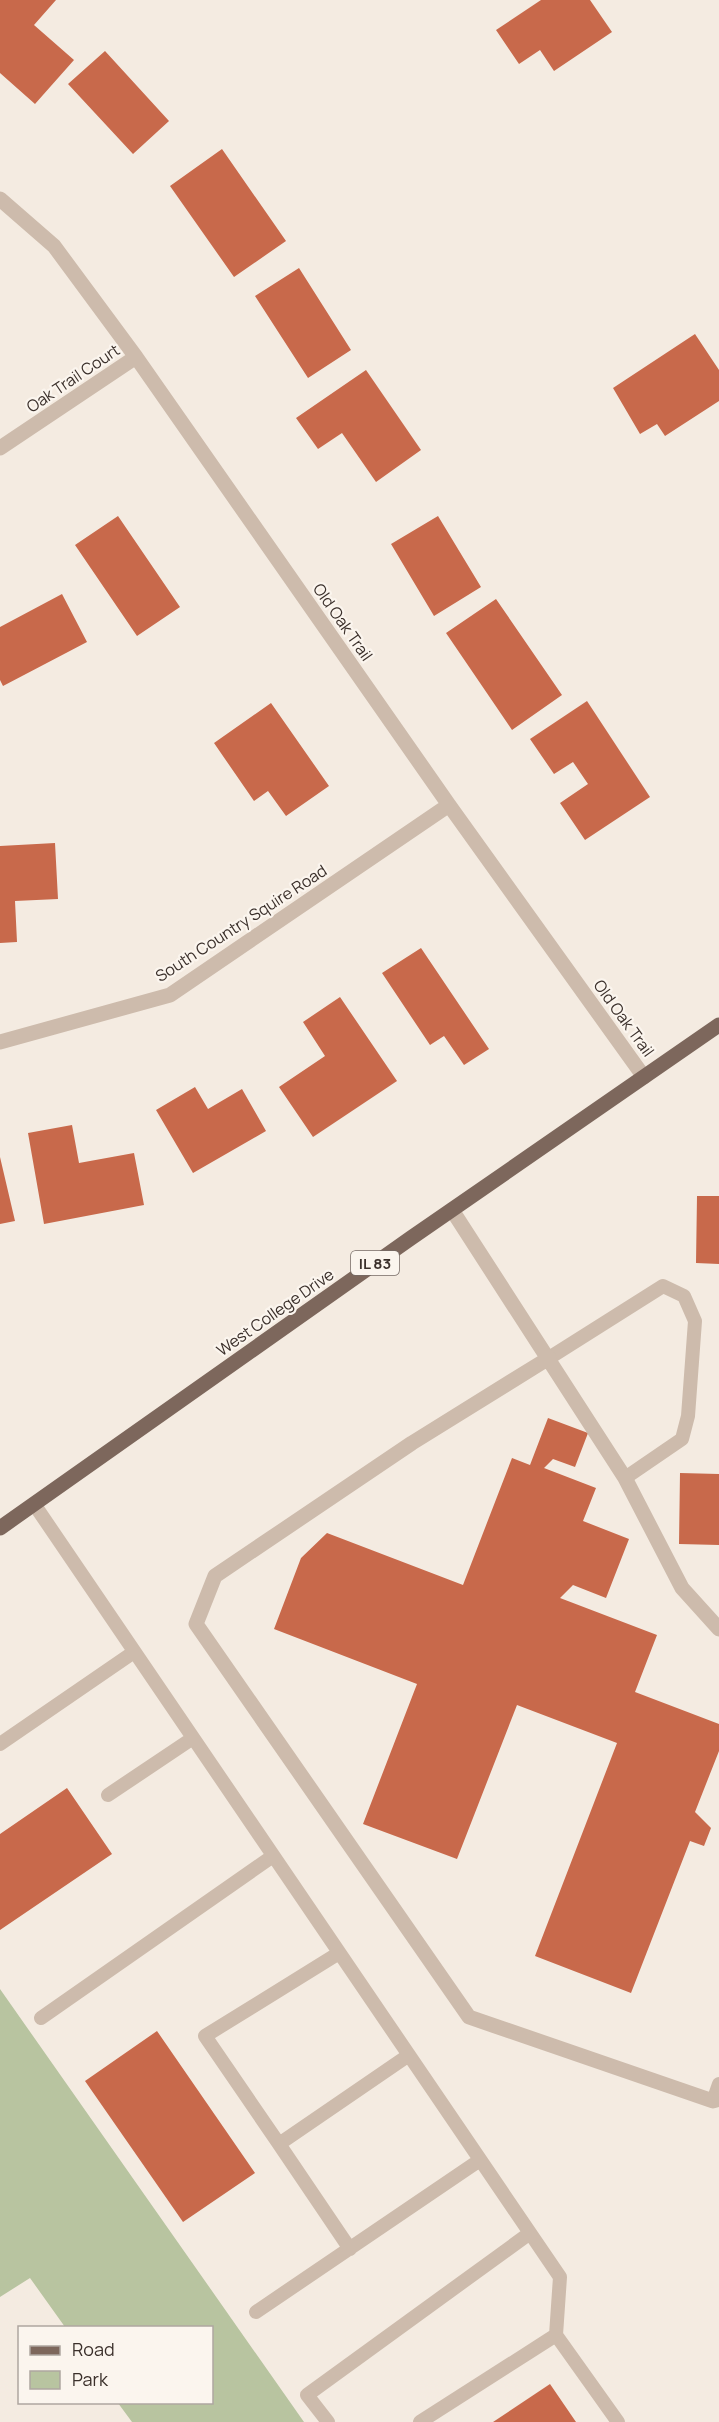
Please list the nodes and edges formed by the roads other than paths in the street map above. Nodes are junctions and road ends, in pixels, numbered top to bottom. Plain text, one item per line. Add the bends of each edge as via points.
1 (0, 199) edge
2 (136, 357) junction
3 (0, 448) edge
4 (449, 805) junction
5 (719, 1025) edge
6 (0, 1042) edge
7 (644, 1077) junction
8 (453, 1210) junction
9 (549, 1358) junction
10 (625, 1478) junction
11 (34, 1504) junction
12 (0, 1528) edge
13 (719, 1629) edge
14 (135, 1652) junction
15 (193, 1738) junction
16 (0, 1744) edge
17 (108, 1795) dead end
18 (273, 1856) junction
19 (339, 1953) junction
20 (41, 2018) dead end
21 (409, 2055) junction
22 (719, 2085) edge
23 (716, 2100) edge
24 (279, 2144) junction
25 (480, 2160) junction
26 (530, 2233) junction
27 (350, 2248) junction
28 (256, 2312) dead end
29 (556, 2335) junction
30 (328, 2422) edge
31 (420, 2422) edge
32 (618, 2422) edge

1 - 2 street, Old Oak Trail via 54,246
2 - 3 street, Oak Trail Court
2 - 4 street, Old Oak Trail
4 - 6 street, South Country Squire Road via 170,995
4 - 7 street, Old Oak Trail
5 - 7 main road, West College Drive / IL 83
7 - 8 main road, West College Drive / IL 83
8 - 9 street
8 - 11 main road, West College Drive / IL 83
9 - 10 street
9 - 10 lane via 663,1286 684,1296 695,1322 688,1416 682,1438
9 - 23 street via 412,1443 215,1576 196,1624 469,2018
10 - 13 street via 682,1588
11 - 12 main road, West College Drive / IL 83
11 - 14 lane
14 - 15 lane
14 - 16 lane
15 - 17 lane
15 - 18 lane
18 - 19 lane
18 - 20 lane
19 - 21 lane
19 - 24 lane via 205,2036
21 - 24 lane
21 - 25 lane
22 - 23 lane
24 - 27 lane
25 - 26 lane
25 - 27 lane
26 - 29 lane via 560,2277
26 - 30 lane via 307,2396
27 - 28 lane
29 - 31 lane
29 - 32 lane

